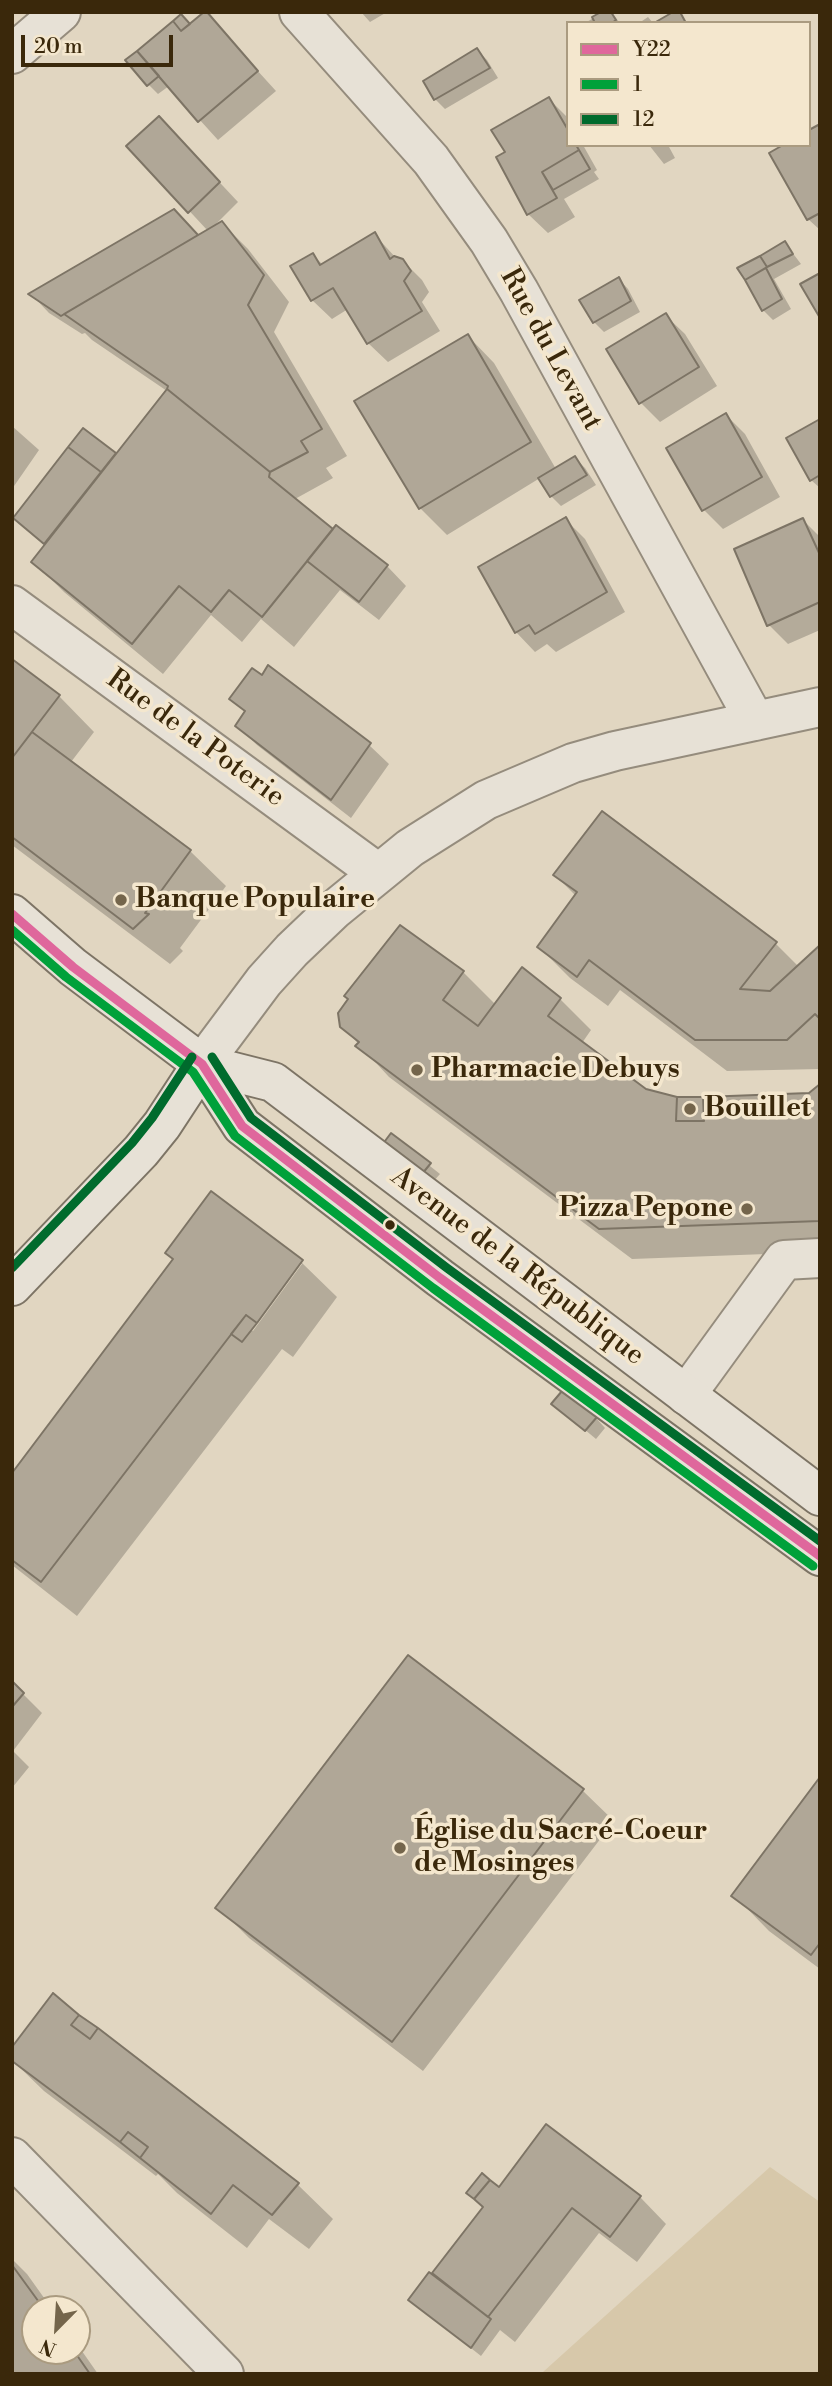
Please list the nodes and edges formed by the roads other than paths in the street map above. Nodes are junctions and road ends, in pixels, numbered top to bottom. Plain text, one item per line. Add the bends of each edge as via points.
1 (61, 12) edge
2 (299, 12) edge
3 (12, 54) edge
4 (12, 606) edge
5 (820, 707) edge
6 (755, 721) junction
7 (378, 873) junction
8 (12, 914) edge
9 (202, 1064) junction
10 (820, 1258) edge
11 (12, 1286) edge
12 (686, 1395) junction
13 (820, 1496) edge
14 (820, 1556) edge
15 (12, 2157) edge
16 (224, 2374) edge

1 - 3 street
2 - 6 street, Rue du Levant via 431,160 489,242
4 - 7 street, Rue de la Poterie
5 - 6 street
6 - 7 street via 563,767 486,800
7 - 9 street via 292,950
8 - 9 street, Avenue de la République via 73,967
9 - 11 street via 141,1151
9 - 12 street, Avenue de la République via 273,1082
9 - 14 street, Avenue de la République via 242,1126 440,1278
10 - 12 street via 784,1260
12 - 13 street, Avenue de la République
15 - 16 street

